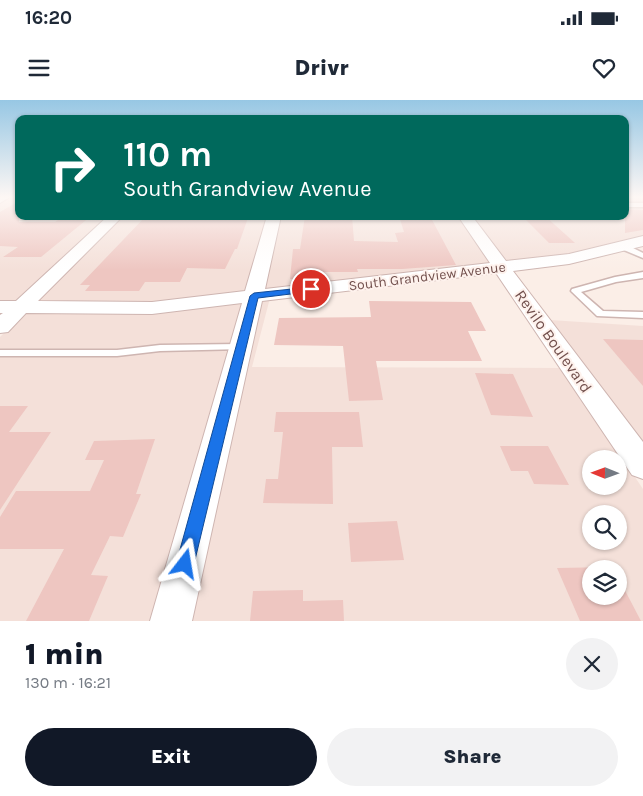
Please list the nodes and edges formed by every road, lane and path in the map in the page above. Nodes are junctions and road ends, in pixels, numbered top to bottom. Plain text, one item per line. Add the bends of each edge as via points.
1 (110, 221) edge
2 (273, 221) edge
3 (469, 221) edge
4 (643, 241) edge
5 (622, 246) junction
6 (643, 256) edge
7 (501, 267) junction
8 (643, 275) edge
9 (254, 296) junction
10 (0, 307) edge
11 (20, 307) junction
12 (643, 315) edge
13 (0, 327) edge
14 (240, 347) junction
15 (0, 353) edge
16 (643, 466) edge
17 (170, 621) edge

1 - 11 street
2 - 9 street
3 - 7 street, Revilo Boulevard
4 - 5 street, South Grandview Avenue
5 - 6 lane
5 - 7 street, South Grandview Avenue via 569,259
7 - 9 street, South Grandview Avenue
7 - 16 street, Revilo Boulevard
8 - 12 lane via 575,291 600,314
9 - 11 street, South Grandview Avenue via 152,308
9 - 14 street
10 - 11 street, South Grandview Avenue
11 - 13 street
14 - 15 lane via 160,348 117,353
14 - 17 street

